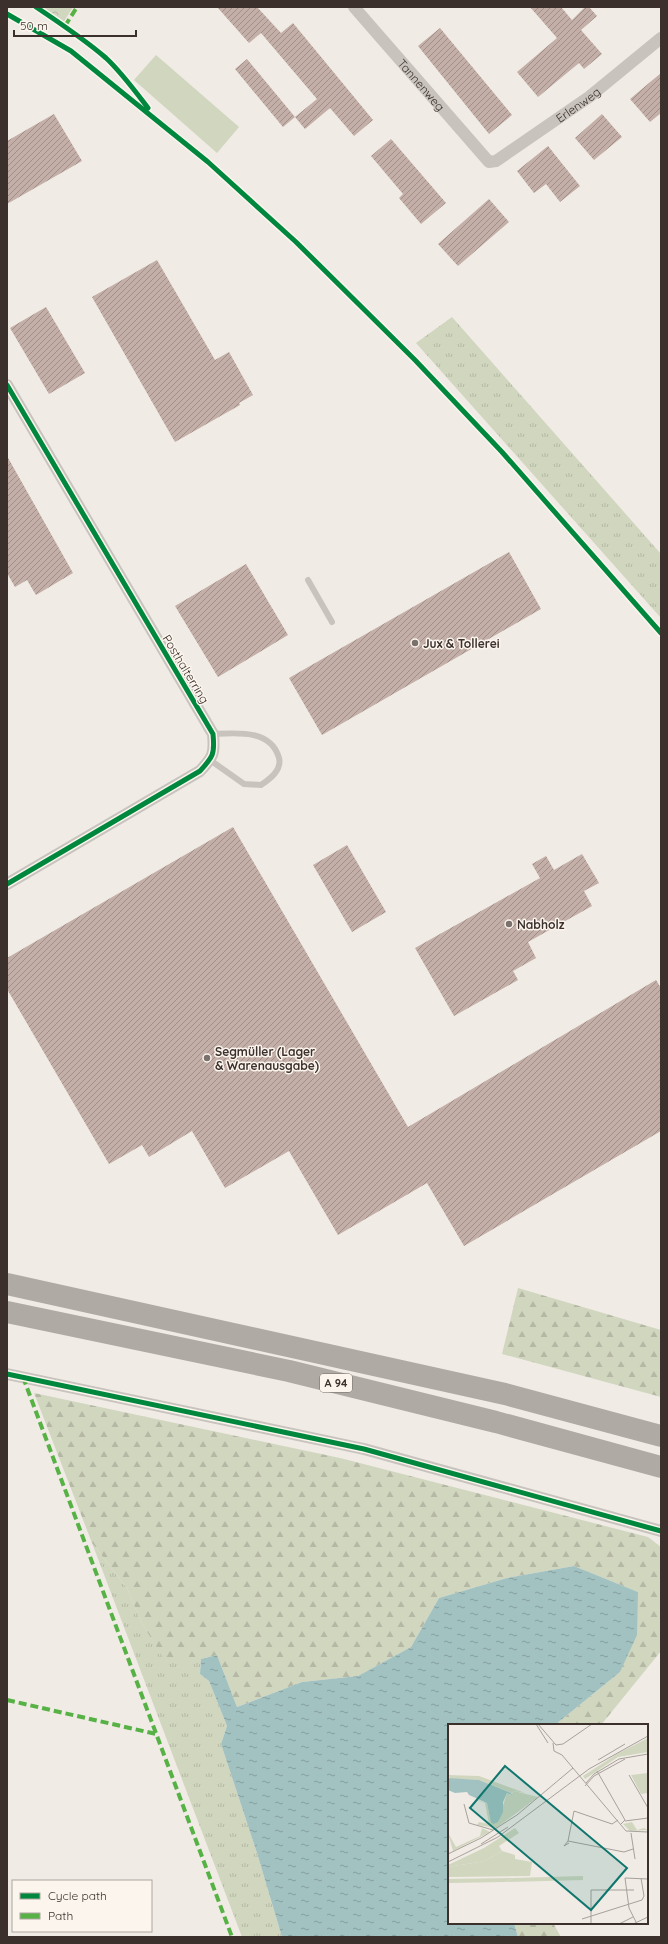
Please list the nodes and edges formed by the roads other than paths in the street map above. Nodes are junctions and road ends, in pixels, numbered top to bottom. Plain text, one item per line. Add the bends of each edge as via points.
1 (354, 7) edge
2 (661, 38) edge
3 (489, 162) joint
4 (7, 385) edge
5 (308, 580) dead end
6 (332, 622) dead end
7 (213, 734) junction
8 (210, 760) junction
9 (7, 884) edge
10 (7, 1284) edge
11 (7, 1312) edge
12 (7, 1374) edge
13 (661, 1436) edge
14 (661, 1467) edge
15 (661, 1531) edge

1 - 3 street, Tannenweg
2 - 3 street, Erlenweg via 589,97 496,160
4 - 7 street, Posthalterring
5 - 6 lane
7 - 8 street, Posthalterring via 215,750
7 - 8 lane via 244,733 267,739 276,748 280,761 276,773 261,785 244,784
8 - 9 street via 200,771
10 - 13 highway, A 94 via 505,1394
11 - 14 highway, A 94 via 296,1373 496,1422
12 - 15 street via 364,1449

